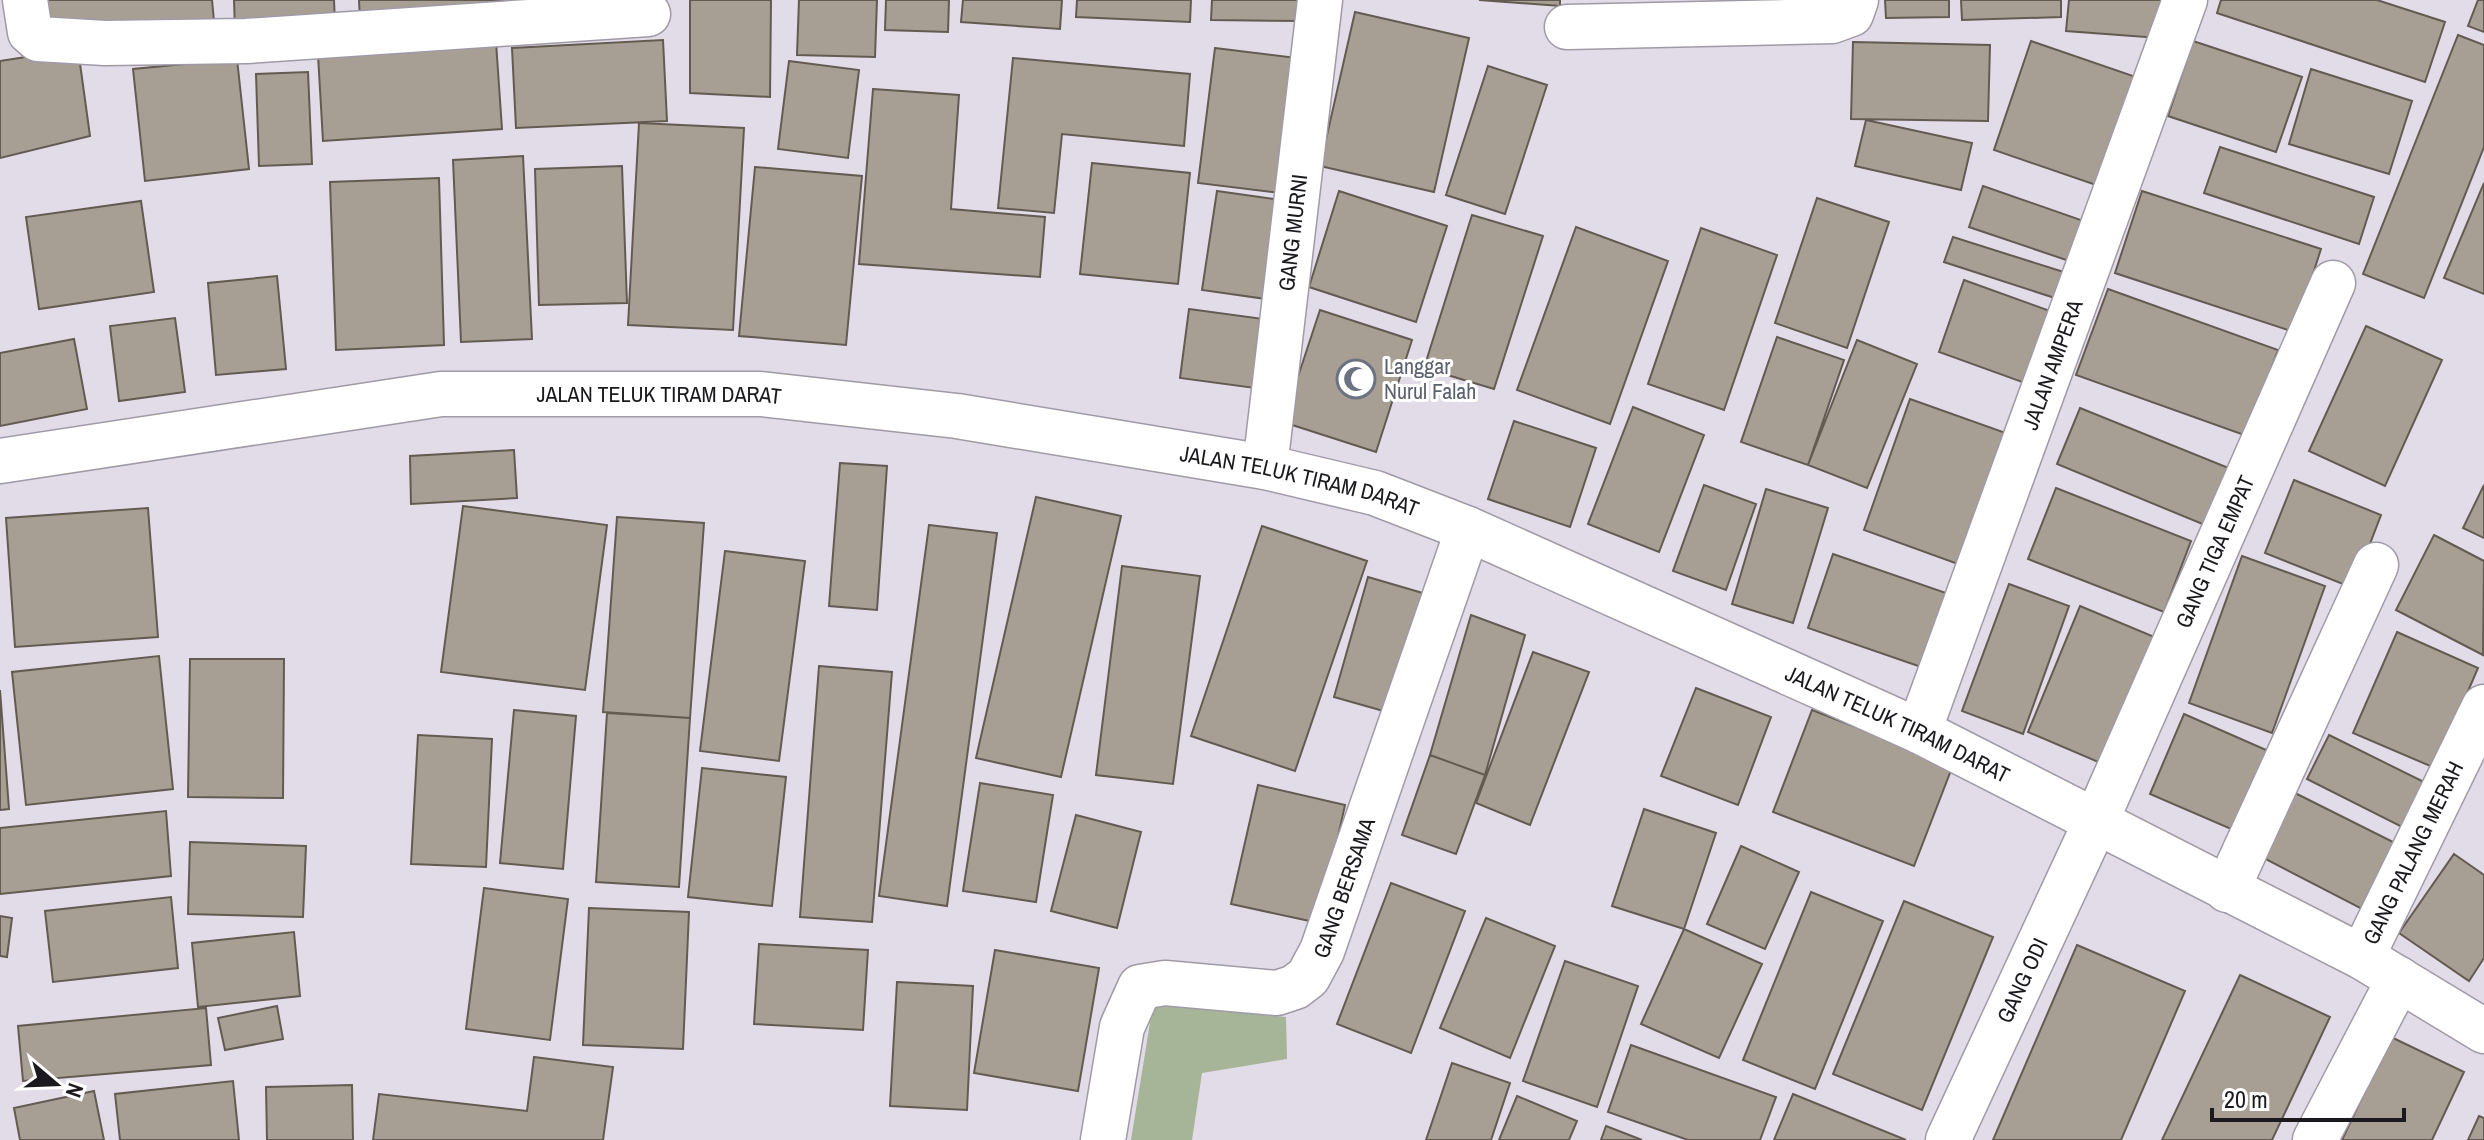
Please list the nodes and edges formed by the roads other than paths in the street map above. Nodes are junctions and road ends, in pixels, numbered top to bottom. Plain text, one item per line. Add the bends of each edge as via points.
1 (25, 0) edge
2 (1320, 0) edge
3 (1856, 0) edge
4 (2185, 0) edge
5 (1684, 13) edge
6 (648, 14) dead end
7 (1567, 27) dead end
8 (2333, 283) dead end
9 (0, 461) edge
10 (1265, 467) junction
11 (1468, 529) junction
12 (2376, 565) dead end
13 (2484, 707) edge
14 (1919, 731) junction
15 (2097, 819) junction
16 (2227, 890) junction
17 (2362, 957) junction
18 (2399, 979) junction
19 (2484, 1031) edge
20 (1103, 1140) edge
21 (1948, 1140) edge
22 (2315, 1140) edge

1 - 6 street via 30,32 38,39 105,43 246,41
2 - 10 street, GANG MURNI
3 - 5 street via 1851,14 1841,20
4 - 14 street, JALAN AMPERA
5 - 7 street
8 - 15 street, GANG TIGA EMPAT
9 - 10 street, JALAN TELUK TIRAM DARAT via 441,394 761,394 957,416
10 - 11 street, JALAN TELUK TIRAM DARAT via 1375,493
11 - 14 street, JALAN TELUK TIRAM DARAT
11 - 20 street, GANG BERSAMA via 1322,951 1308,977 1277,993 1165,983 1140,987 1122,1027
12 - 16 street
13 - 17 street, GANG PALANG MERAH
14 - 15 street, JALAN TELUK TIRAM DARAT
15 - 16 street, JALAN TELUK TIRAM DARAT
15 - 21 street, GANG ODI
16 - 17 street, JALAN TELUK TIRAM DARAT
17 - 18 street, JALAN TELUK TIRAM DARAT
18 - 19 street, JALAN TELUK TIRAM DARAT
18 - 22 street

